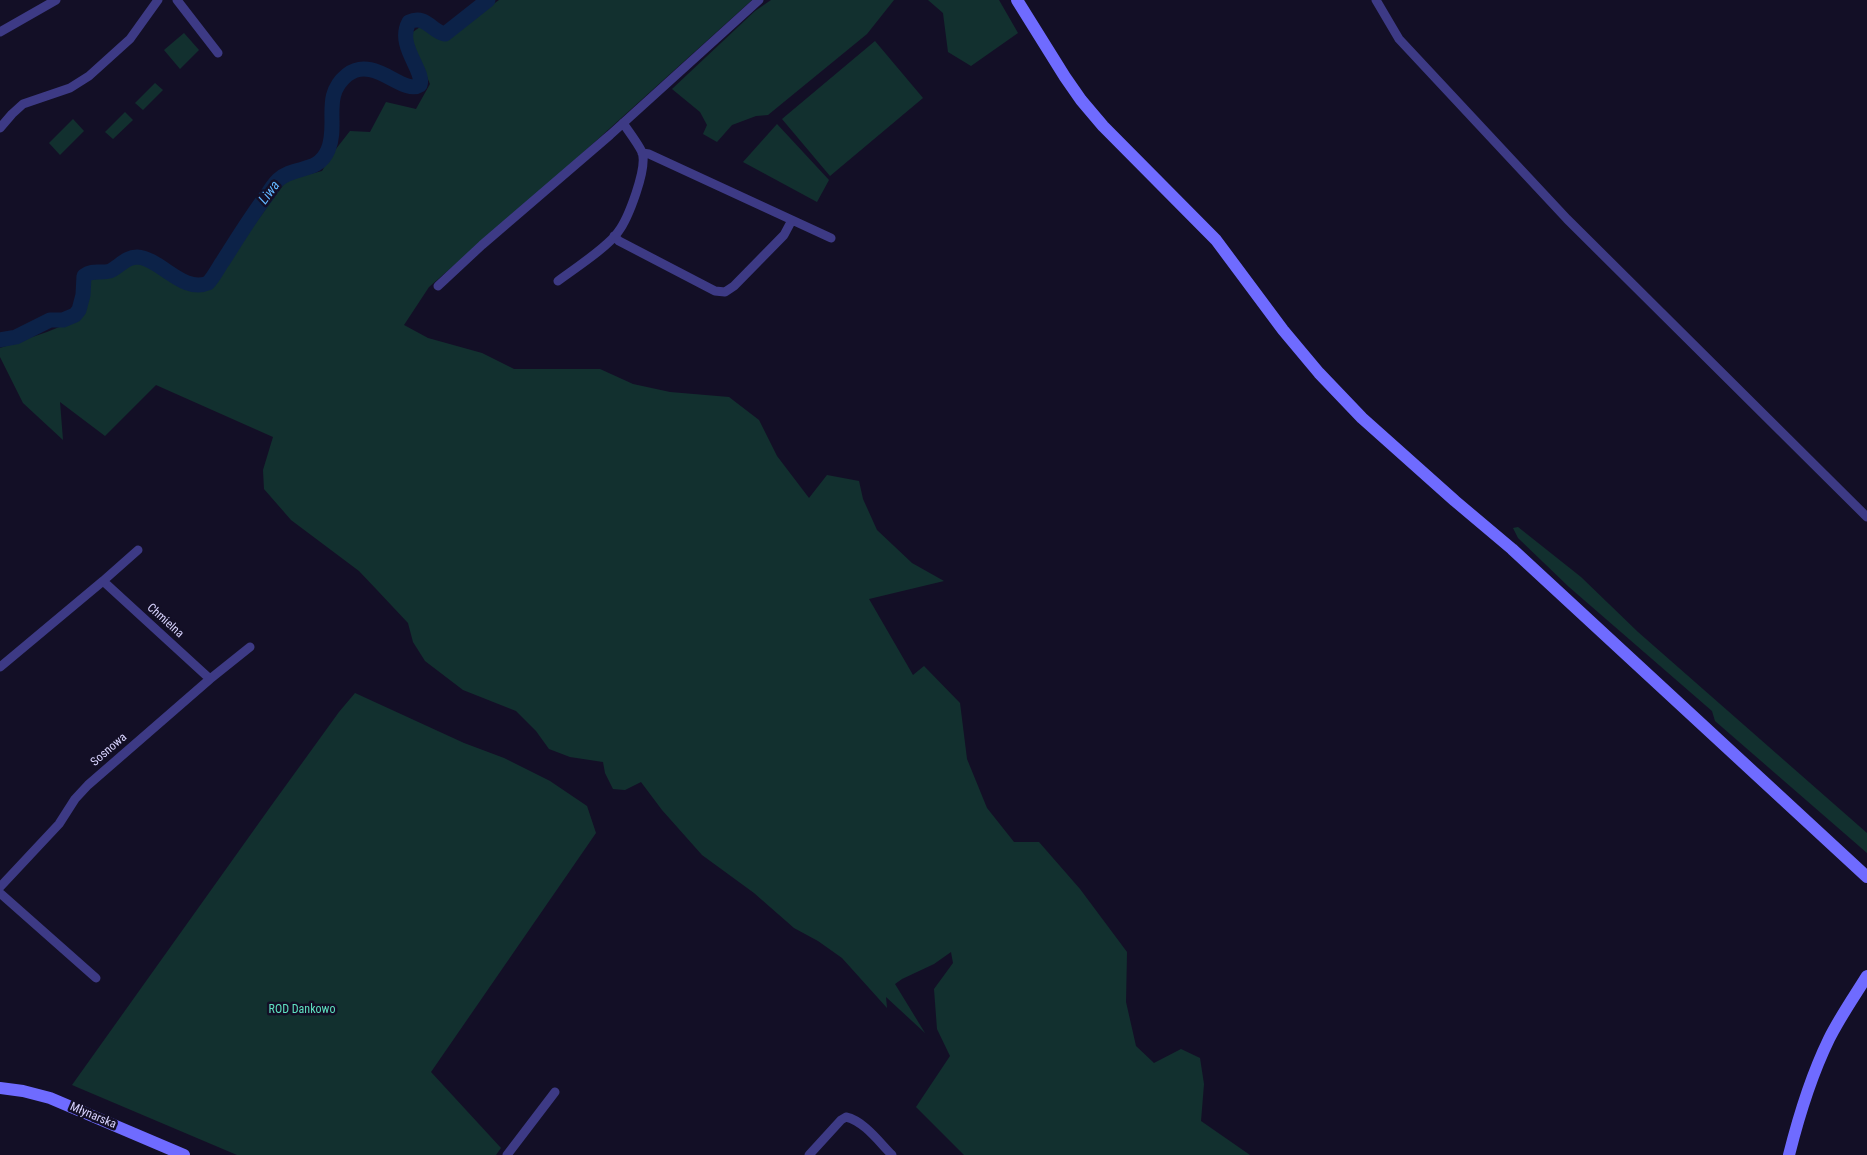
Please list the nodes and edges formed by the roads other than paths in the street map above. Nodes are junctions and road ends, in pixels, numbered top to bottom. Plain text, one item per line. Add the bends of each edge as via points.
1 (56, 0) edge
2 (158, 0) edge
3 (177, 0) edge
4 (759, 0) edge
5 (1017, 0) edge
6 (1376, 0) edge
7 (0, 32) edge
8 (218, 53) dead end
9 (623, 123) junction
10 (0, 128) edge
11 (642, 153) junction
12 (792, 220) junction
13 (614, 236) junction
14 (831, 238) dead end
15 (558, 281) dead end
16 (438, 286) dead end
17 (1867, 516) edge
18 (138, 550) dead end
19 (103, 581) junction
20 (250, 647) dead end
21 (0, 667) edge
22 (210, 679) junction
23 (1867, 877) edge
24 (0, 886) edge
25 (0, 893) edge
26 (1867, 976) edge
27 (96, 978) dead end
28 (0, 1088) edge
29 (555, 1092) dead end
30 (184, 1155) edge
31 (507, 1155) edge
32 (809, 1155) edge
33 (892, 1155) edge
34 (1789, 1155) edge

1 - 7 street
2 - 10 street via 130,38 89,76 70,88 24,104
3 - 8 street
4 - 9 street
5 - 23 main road via 1081,100 1210,233 1282,330 1334,390 1368,424 1525,560
6 - 17 street via 1398,39 1567,219
9 - 11 street
9 - 16 street
11 - 12 street
11 - 13 street via 639,187 619,232
12 - 13 street via 784,236 725,292 715,291
12 - 14 street
13 - 15 street
18 - 19 street
19 - 21 street
19 - 22 street, Chmielna
20 - 22 street, Sosnowa
22 - 24 street, Sosnowa via 88,785 59,824
25 - 27 street
26 - 34 main road via 1830,1038 1816,1070
28 - 30 main road, Młynarska via 50,1098
29 - 31 street
32 - 33 street via 846,1117 863,1126

